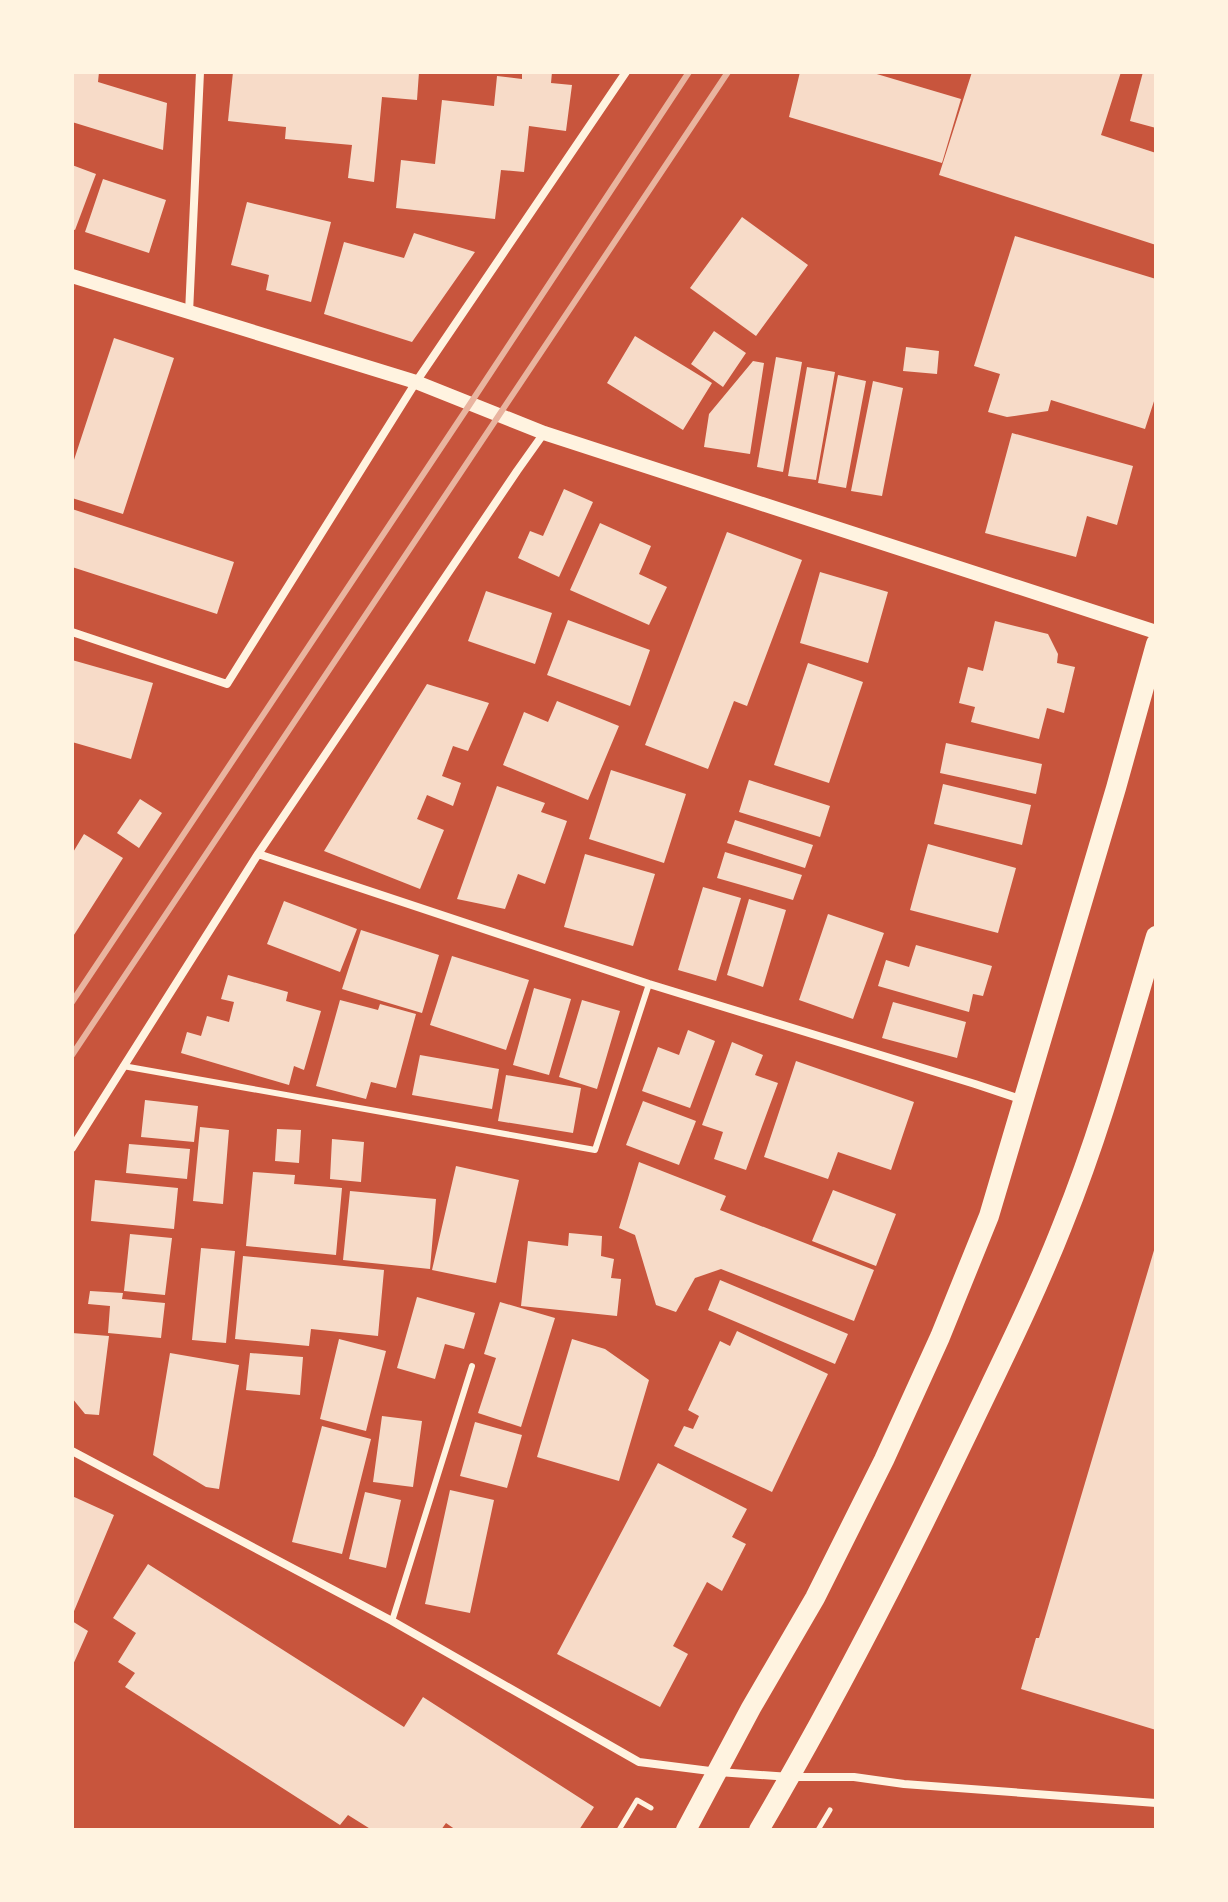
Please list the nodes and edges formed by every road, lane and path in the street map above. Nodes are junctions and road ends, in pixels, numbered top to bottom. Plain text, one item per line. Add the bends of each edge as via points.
1 (200, 72) edge
2 (626, 72) edge
3 (72, 276) edge
4 (189, 314) junction
5 (416, 382) junction
6 (544, 433) junction
7 (72, 632) edge
8 (1156, 632) edge
9 (1156, 644) edge
10 (258, 854) junction
11 (1156, 936) edge
12 (649, 984) junction
13 (123, 1066) junction
14 (1024, 1101) junction
15 (72, 1148) edge
16 (472, 1366) dead end
17 (72, 1451) edge
18 (392, 1621) junction
19 (718, 1772) junction
20 (790, 1777) junction
21 (1156, 1803) edge
22 (831, 1809) dead end
23 (686, 1830) edge
24 (759, 1830) edge
25 (818, 1830) edge

1 - 4 street
2 - 5 street
3 - 4 street
4 - 5 street
5 - 6 street
5 - 7 street via 227,684
6 - 8 street
6 - 10 street
9 - 14 main road
10 - 12 street
10 - 13 street
11 - 20 main road via 1106,1108 1056,1241 941,1488
12 - 13 lane via 595,1150
12 - 14 street
13 - 15 street
14 - 19 main road via 989,1216 884,1460
16 - 18 lane
17 - 18 street
18 - 19 street via 639,1762
19 - 20 street
19 - 23 main road
20 - 21 street via 854,1777
20 - 24 main road
22 - 25 path

